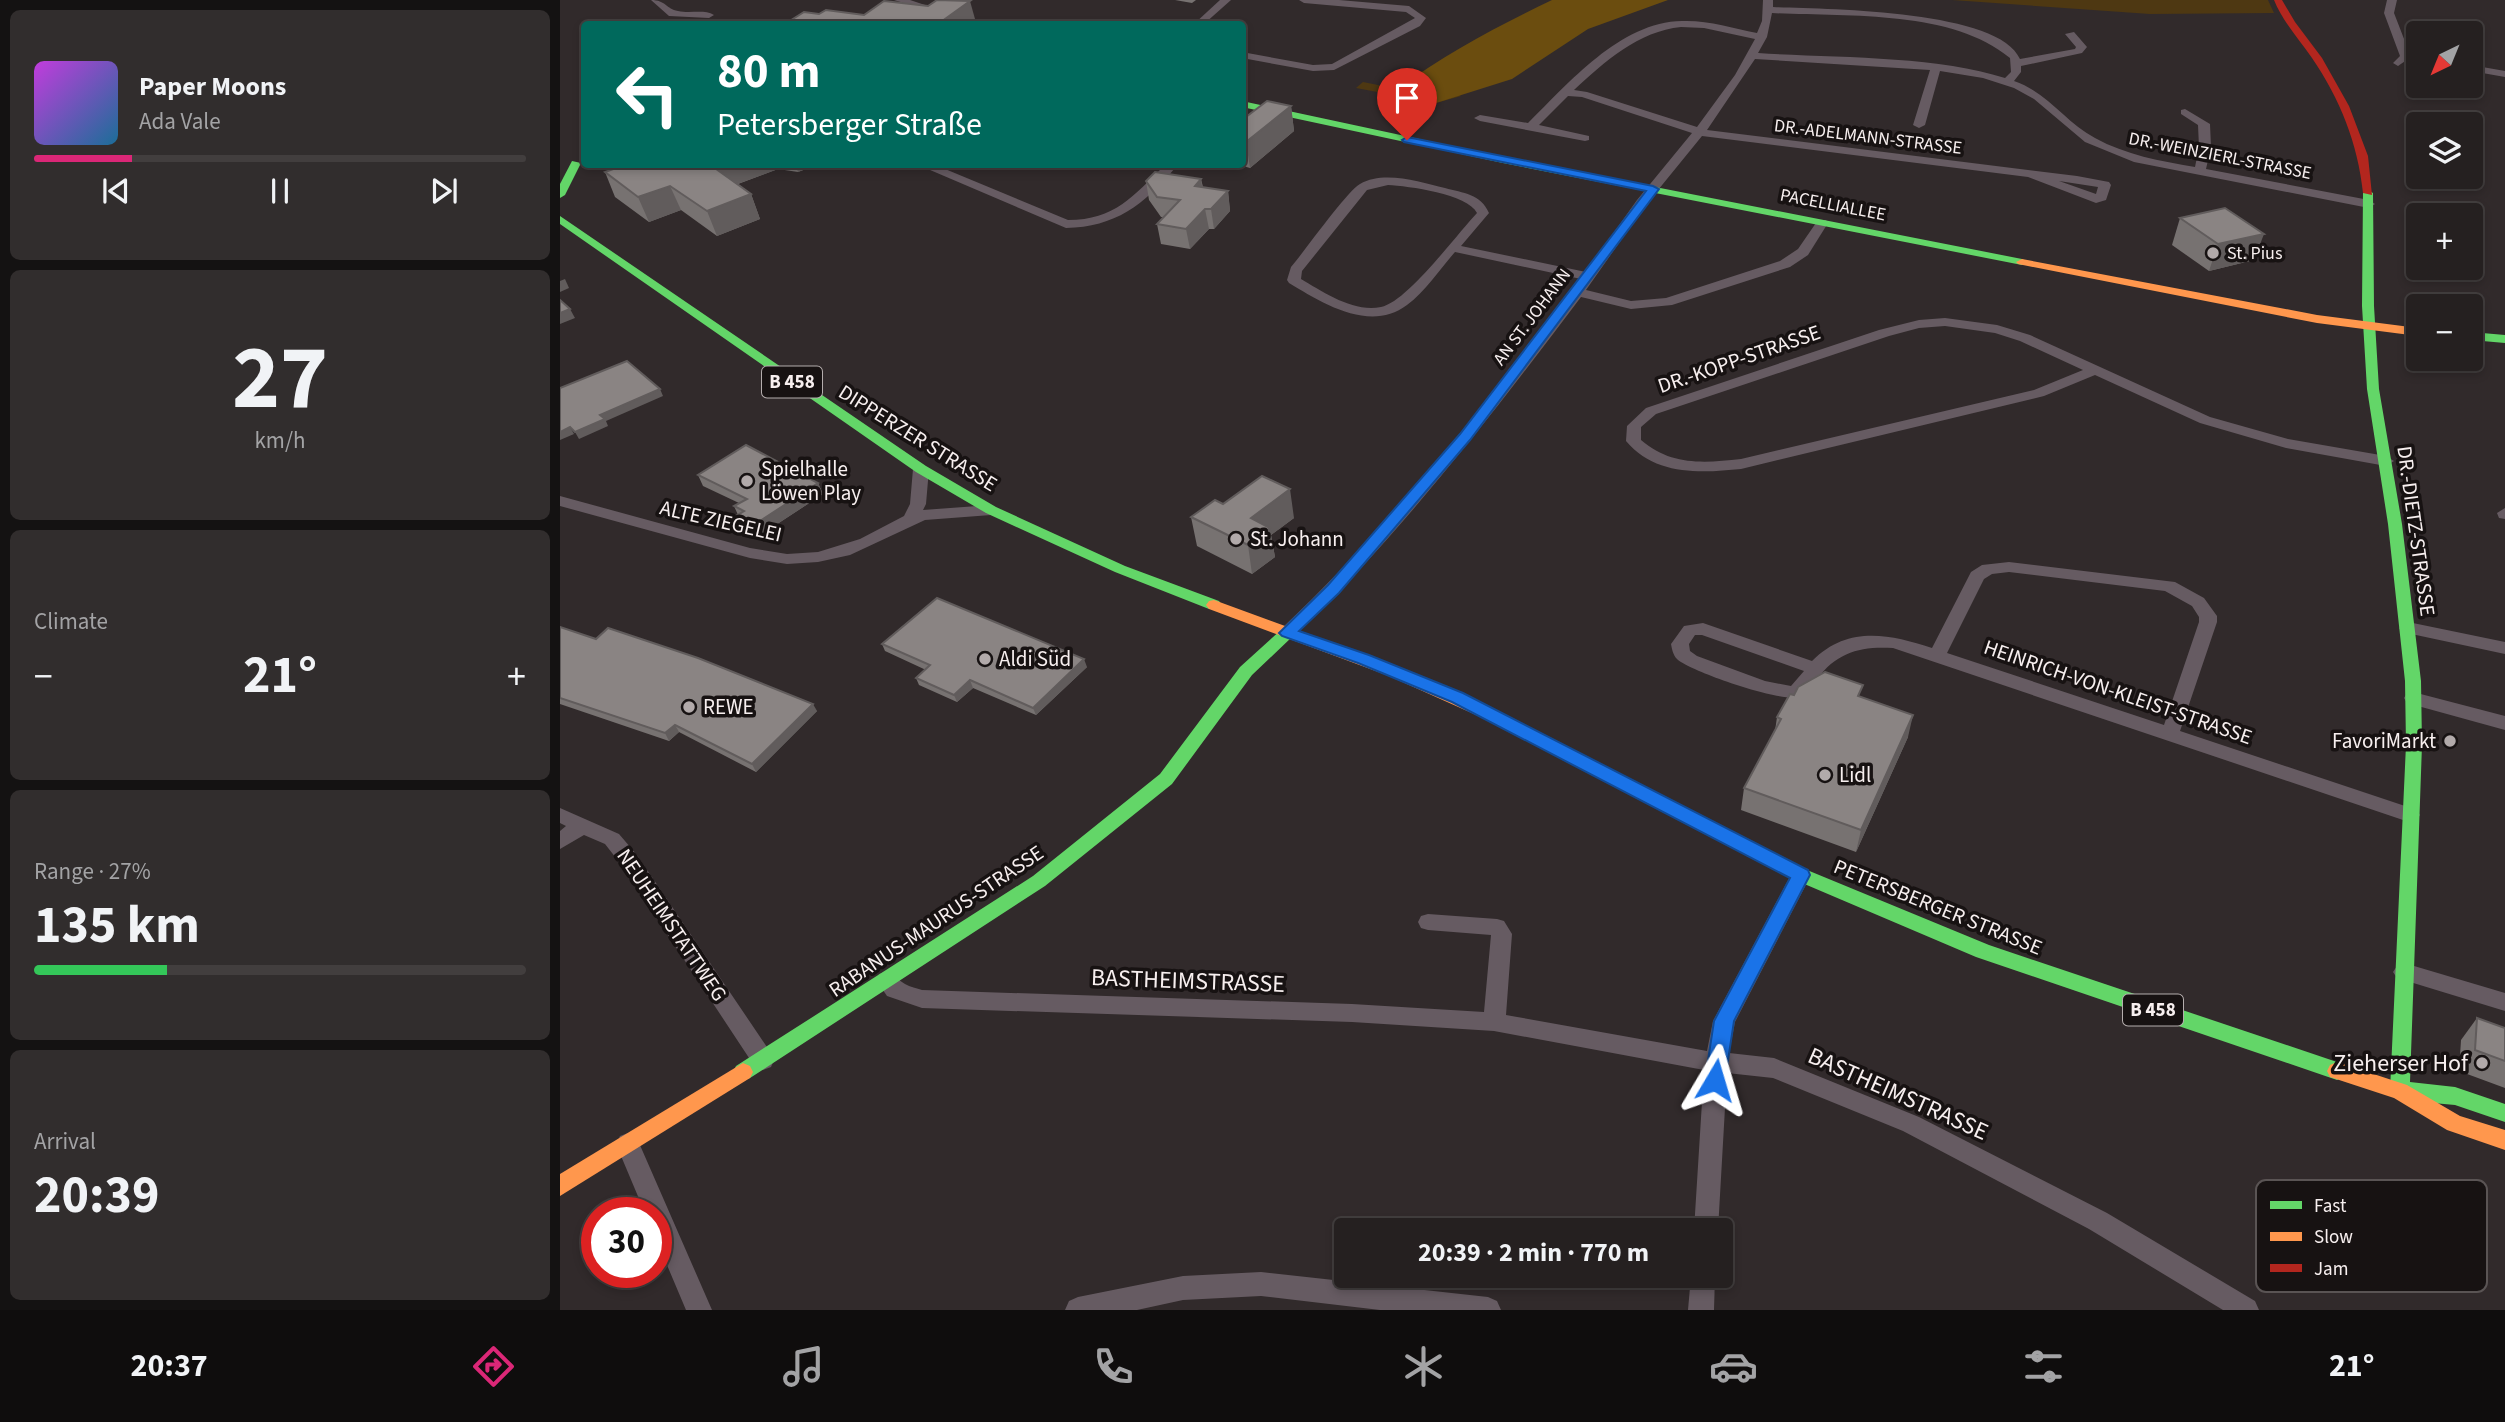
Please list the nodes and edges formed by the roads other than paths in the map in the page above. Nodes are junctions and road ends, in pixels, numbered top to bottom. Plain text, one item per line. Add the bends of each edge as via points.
1 (656, 0) edge
2 (899, 0) edge
3 (1226, 0) edge
4 (1304, 0) edge
5 (2278, 0) edge
6 (2392, 0) edge
7 (1769, 5) edge
8 (934, 10) edge
9 (711, 15) edge
10 (1202, 21) edge
11 (2070, 34) dead end
12 (1762, 37) junction
13 (1753, 55) junction
14 (1246, 56) edge
15 (2406, 60) edge
16 (2018, 62) junction
17 (1937, 66) junction
18 (2483, 70) edge
19 (2505, 74) edge
20 (2008, 82) junction
21 (1565, 93) junction
22 (1246, 105) edge
23 (2185, 112) dead end
24 (1480, 118) dead end
25 (1919, 125) dead end
26 (1531, 127) junction
27 (1699, 132) junction
28 (1585, 138) dead end
29 (574, 162) edge
30 (932, 168) edge
31 (1169, 168) dead end
32 (560, 169) edge
33 (2200, 170) junction
34 (2033, 176) junction
35 (1653, 189) junction
36 (560, 195) edge
37 (2369, 204) junction
38 (560, 219) edge
39 (1822, 223) junction
40 (1452, 248) junction
41 (1589, 277) junction
42 (1577, 292) junction
43 (2380, 305) junction
44 (2406, 317) edge
45 (2369, 326) junction
46 (2406, 331) edge
47 (2483, 338) edge
48 (2505, 340) edge
49 (2093, 371) junction
50 (2386, 461) junction
51 (920, 469) junction
52 (560, 501) edge
53 (991, 510) junction
54 (910, 519) junction
55 (2408, 628) junction
56 (1287, 633) junction
57 (2505, 648) edge
58 (1937, 656) junction
59 (1815, 668) junction
60 (2413, 698) junction
61 (2505, 723) edge
62 (2170, 734) junction
63 (560, 815) edge
64 (2410, 815) junction
65 (583, 825) junction
66 (560, 841) edge
67 (1801, 875) junction
68 (1428, 922) dead end
69 (2404, 972) junction
70 (887, 980) junction
71 (2505, 1002) edge
72 (1494, 1022) junction
73 (763, 1060) junction
74 (1716, 1062) junction
75 (2400, 1091) junction
76 (2505, 1113) edge
77 (2505, 1139) edge
78 (628, 1144) junction
79 (560, 1186) edge
80 (1707, 1218) edge
81 (1702, 1288) edge
82 (699, 1310) edge
83 (1078, 1310) edge
84 (1488, 1310) edge
85 (1701, 1310) edge
86 (2246, 1310) edge

1 - 9 street via 676,14
2 - 8 street
3 - 10 street
4 - 14 street via 1409,9 1421,18 1334,67 1313,68
5 - 37 main road, DR.-DIETZ-STRASSE via 2353,121 2367,175
6 - 15 street via 2389,13 2402,60
7 - 12 street, AN ST. JOHANN
7 - 16 street via 1955,25 1996,39
11 - 16 street via 2082,47 2078,51
12 - 13 street, AN ST. JOHANN
12 - 21 street via 1668,26 1611,54
13 - 17 street, DR.-WEINZIERL-STRASSE
13 - 27 street, AN ST. JOHANN
16 - 20 street
17 - 20 street, DR.-WEINZIERL-STRASSE
17 - 25 street
18 - 19 street
20 - 33 street, DR.-WEINZIERL-STRASSE via 2038,97 2089,141 2110,151
21 - 26 street
21 - 27 street, DR.-ADELMANN-STRASSE via 1583,94
22 - 35 main road, PACELLIALLEE
23 - 33 street via 2204,124 2206,147
24 - 26 street
26 - 28 street
27 - 34 street, DR.-ADELMANN-STRASSE
27 - 35 street, AN ST. JOHANN
29 - 32 main road
29 - 36 main road
30 - 31 street via 1066,224 1086,225 1102,223 1121,212
33 - 37 street, DR.-WEINZIERL-STRASSE
34 - 34 street, DR.-ADELMANN-STRASSE via 2077,180 2105,186 2100,200
35 - 39 main road, PACELLIALLEE
35 - 41 street, AN ST. JOHANN
37 - 43 main road, DR.-DIETZ-STRASSE
38 - 51 main road, DIPPERZER STRASSE / B 458
39 - 42 street via 1804,252 1785,264 1667,302 1631,305
39 - 45 main road, PACELLIALLEE
40 - 40 street via 1403,301 1382,312 1353,308 1294,280 1296,270 1354,198 1373,183 1388,181 1479,204 1483,213
40 - 41 street
41 - 42 street, AN ST. JOHANN
42 - 56 street, AN ST. JOHANN via 1465,437 1333,589
43 - 44 main road
43 - 45 main road, DR.-DIETZ-STRASSE
45 - 46 main road, PACELLIALLEE
45 - 50 main road, DR.-DIETZ-STRASSE via 2373,389
47 - 48 main road
49 - 49 street, DR.-KOPP-STRASSE via 1997,329 1945,322 1919,324 1651,411 1634,426 1634,441 1661,462 1692,469 1741,464 2039,393
49 - 50 street, DR.-KOPP-STRASSE via 2247,433
50 - 55 main road, DR.-DIETZ-STRASSE
51 - 53 main road, DIPPERZER STRASSE / B 458
51 - 54 street via 918,504
52 - 54 street, ALTE ZIEGELEI via 787,559 844,551
53 - 54 street, ALTE ZIEGELEI via 939,512
53 - 56 main road, DIPPERZER STRASSE / B 458 via 1120,569
55 - 57 street
55 - 60 main road, DR.-DIETZ-STRASSE
56 - 67 main road, PETERSBERGER STRASSE / B 458 via 1457,698
56 - 70 main road, RABANUS-MAURUS-STRASSE via 1246,671 1166,779 1039,881
58 - 59 street, HEINRICH-VON-KLEIST-STRASSE via 1894,642 1867,641 1836,649
58 - 62 street, HEINRICH-VON-KLEIST-STRASSE
58 - 62 street via 1972,582 1989,569 2009,567 2169,586 2198,602 2208,615
59 - 59 street, HEINRICH-VON-KLEIST-STRASSE via 1801,688 1780,692 1685,657 1680,649 1690,630 1703,629
60 - 61 street
60 - 64 main road, DR.-DIETZ-STRASSE
62 - 64 street, HEINRICH-VON-KLEIST-STRASSE
63 - 65 street, NEUHEIMSTATTWEG
64 - 69 main road, DR.-DIETZ-STRASSE
65 - 66 street
65 - 73 street, NEUHEIMSTATTWEG via 612,839 630,861
67 - 74 street via 1724,1021
67 - 75 main road, PETERSBERGER STRASSE / B 458 via 1983,951
68 - 72 street via 1497,927 1502,934
69 - 71 street
69 - 75 main road, DR.-DIETZ-STRASSE
70 - 72 street, BASTHEIMSTRASSE via 895,990 922,999
70 - 73 main road, RABANUS-MAURUS-STRASSE
72 - 74 street, BASTHEIMSTRASSE
73 - 78 main road, RABANUS-MAURUS-STRASSE
74 - 80 street
74 - 86 street, BASTHEIMSTRASSE via 1774,1068 1911,1124 2098,1221
75 - 76 main road, PETERSBERGER STRASSE / B 458 via 2455,1096
75 - 77 main road, PETERSBERGER STRASSE / B 458 via 2454,1123
78 - 79 main road, RABANUS-MAURUS-STRASSE
78 - 82 street
81 - 85 street
83 - 84 street via 1183,1288 1261,1284

